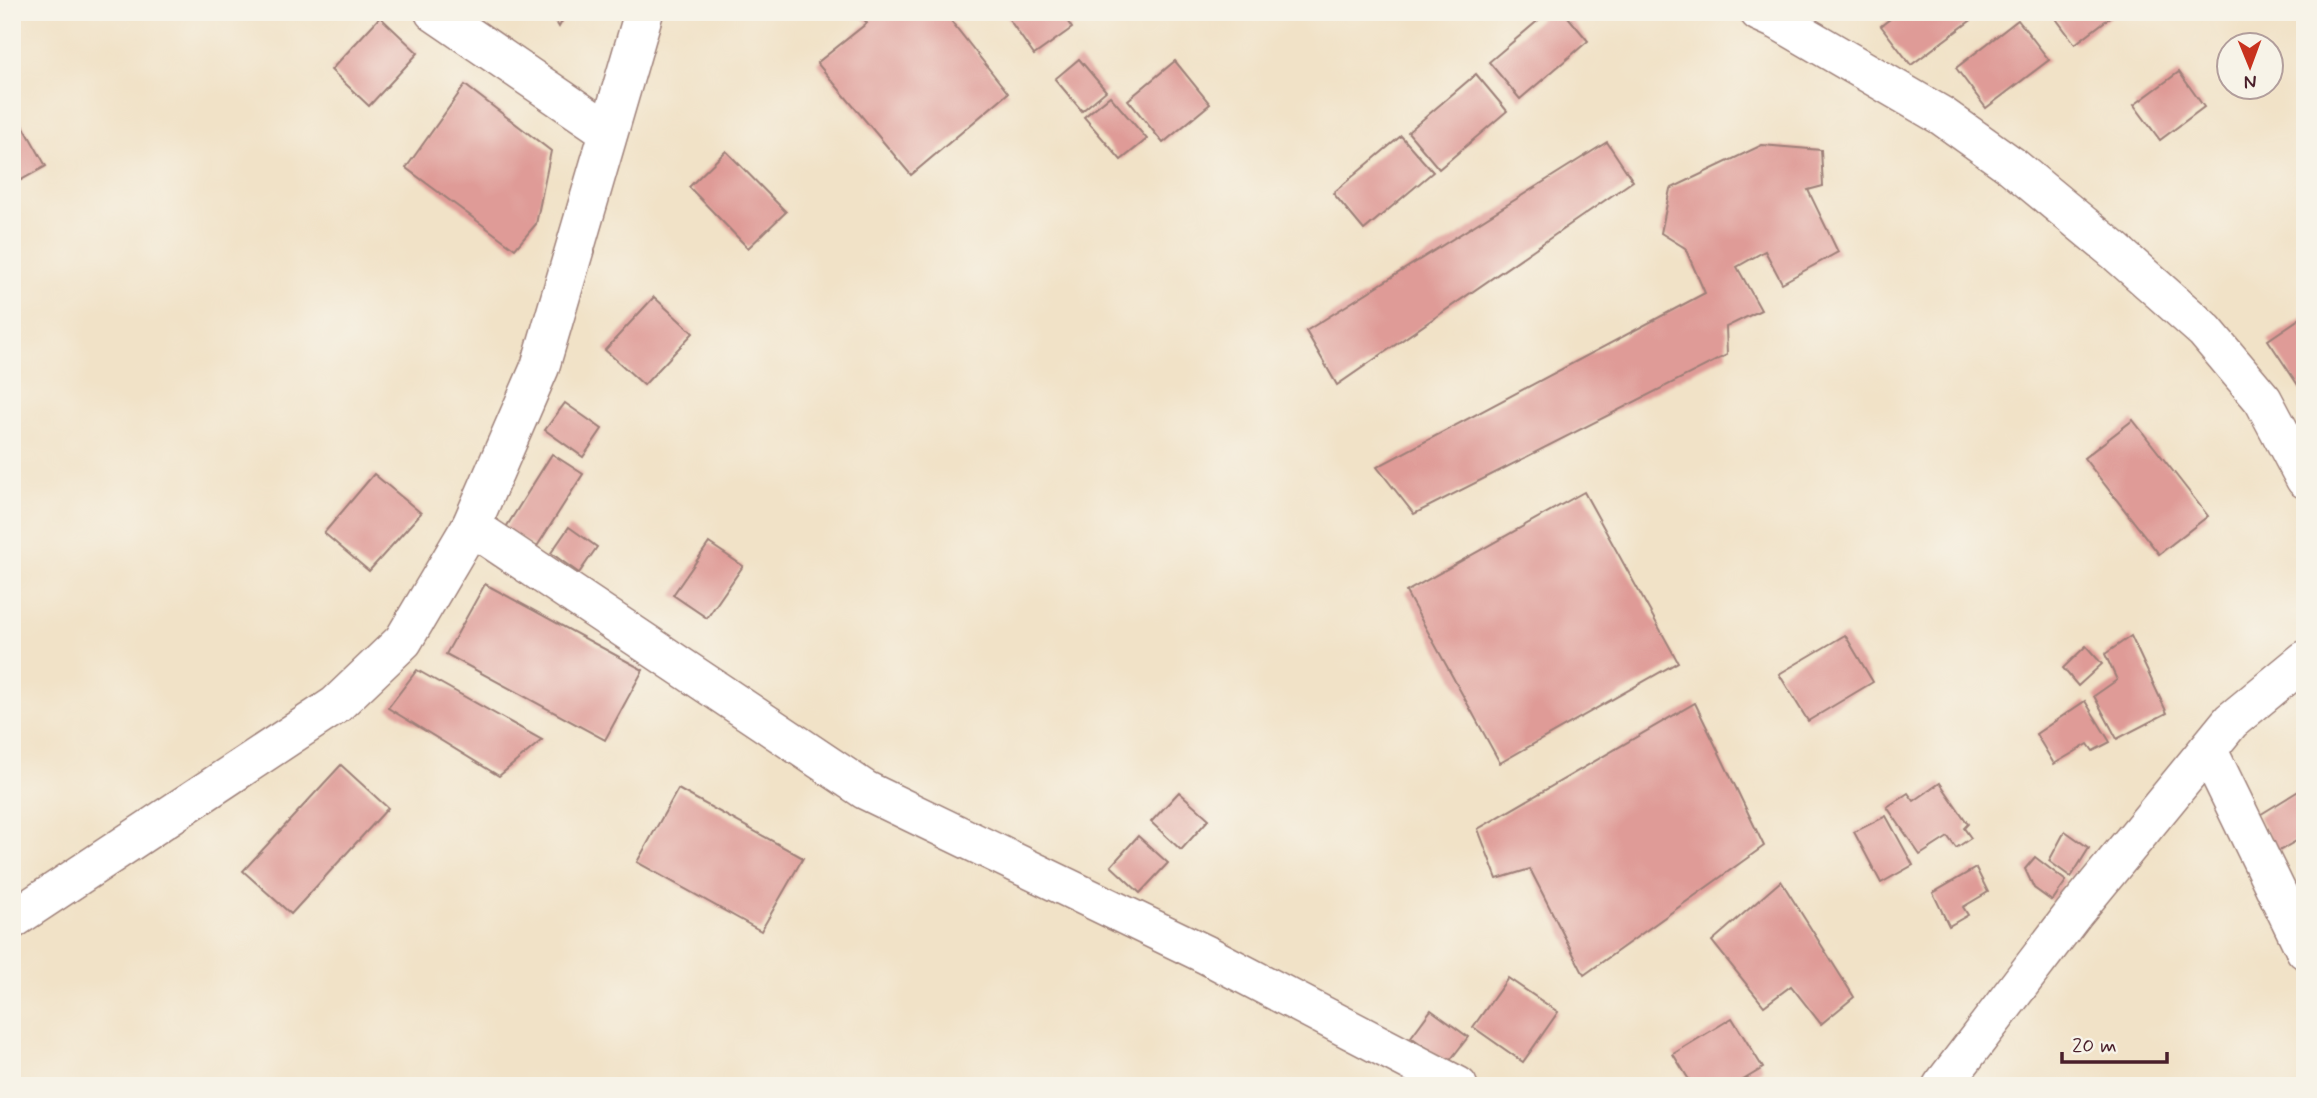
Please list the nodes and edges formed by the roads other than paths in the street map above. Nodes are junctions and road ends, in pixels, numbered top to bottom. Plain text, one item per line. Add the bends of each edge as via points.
1 (434, 12) edge
2 (644, 12) edge
3 (1759, 12) edge
4 (608, 131) junction
5 (2305, 479) edge
6 (471, 526) junction
7 (2305, 660) edge
8 (2208, 750) junction
9 (12, 920) edge
10 (2305, 950) edge
11 (1458, 1086) edge
12 (1942, 1086) edge

1 - 4 street
2 - 4 street
3 - 5 street via 1942,116 2012,166 2116,252 2204,331 2263,400
4 - 6 street via 540,367
6 - 9 street via 403,641 336,705
6 - 11 street via 865,790 1207,955
7 - 8 street via 2231,722
8 - 10 street
8 - 12 street via 2074,913

